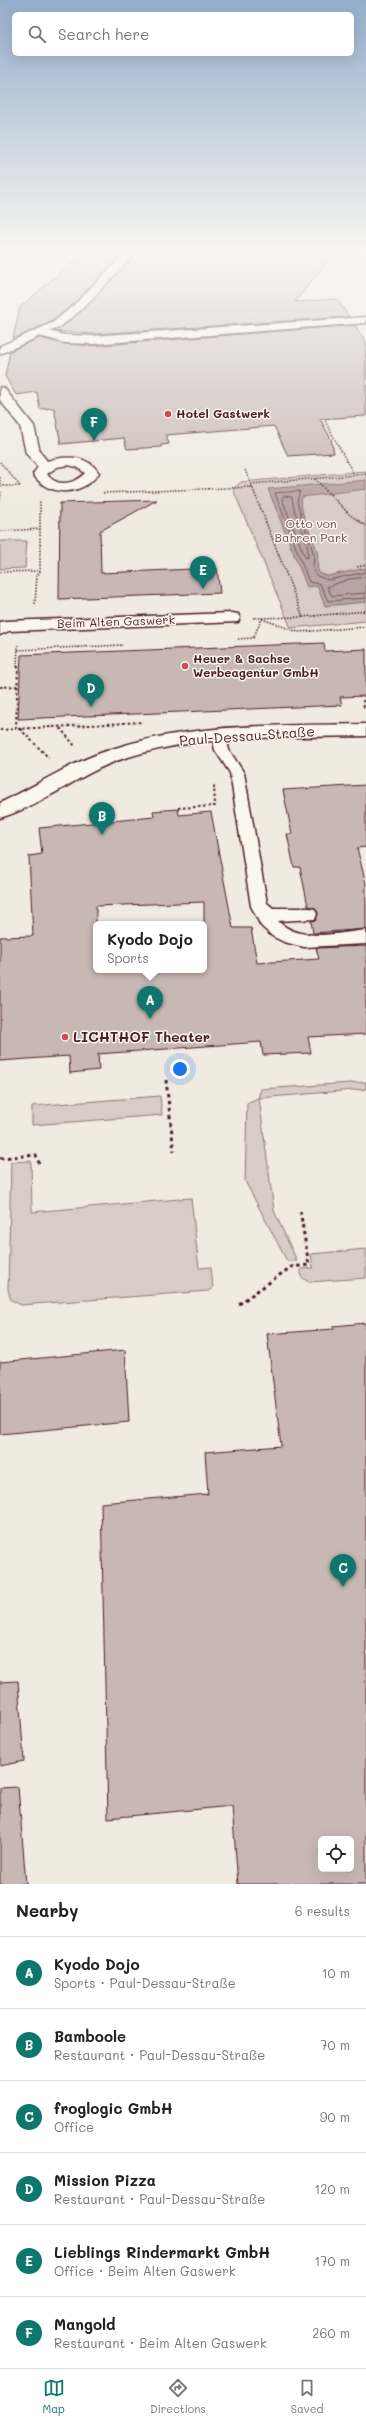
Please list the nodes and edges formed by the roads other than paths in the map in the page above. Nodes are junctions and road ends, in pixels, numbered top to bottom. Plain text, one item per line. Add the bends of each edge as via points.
1 (31, 337) edge
2 (55, 337) edge
3 (104, 337) edge
4 (129, 337) edge
5 (114, 338) junction
6 (0, 350) edge
7 (0, 391) edge
8 (44, 474) road end
9 (232, 618) road end
10 (0, 630) edge
11 (366, 730) edge
12 (220, 736) junction
13 (0, 811) edge
14 (259, 906) junction
15 (309, 914) dead end
16 (366, 937) edge

1 - 6 street
2 - 5 street via 66,340
3 - 5 street
4 - 5 street
7 - 8 street via 27,426 33,453
9 - 10 street, Beim Alten Gaswerk via 5,626
11 - 12 street, Paul-Dessau-Straße
12 - 13 street, Paul-Dessau-Straße via 183,739 121,752 89,764
12 - 14 lane via 222,750 237,773
14 - 15 lane via 269,915
14 - 16 lane via 265,920 275,931 286,937 301,941

